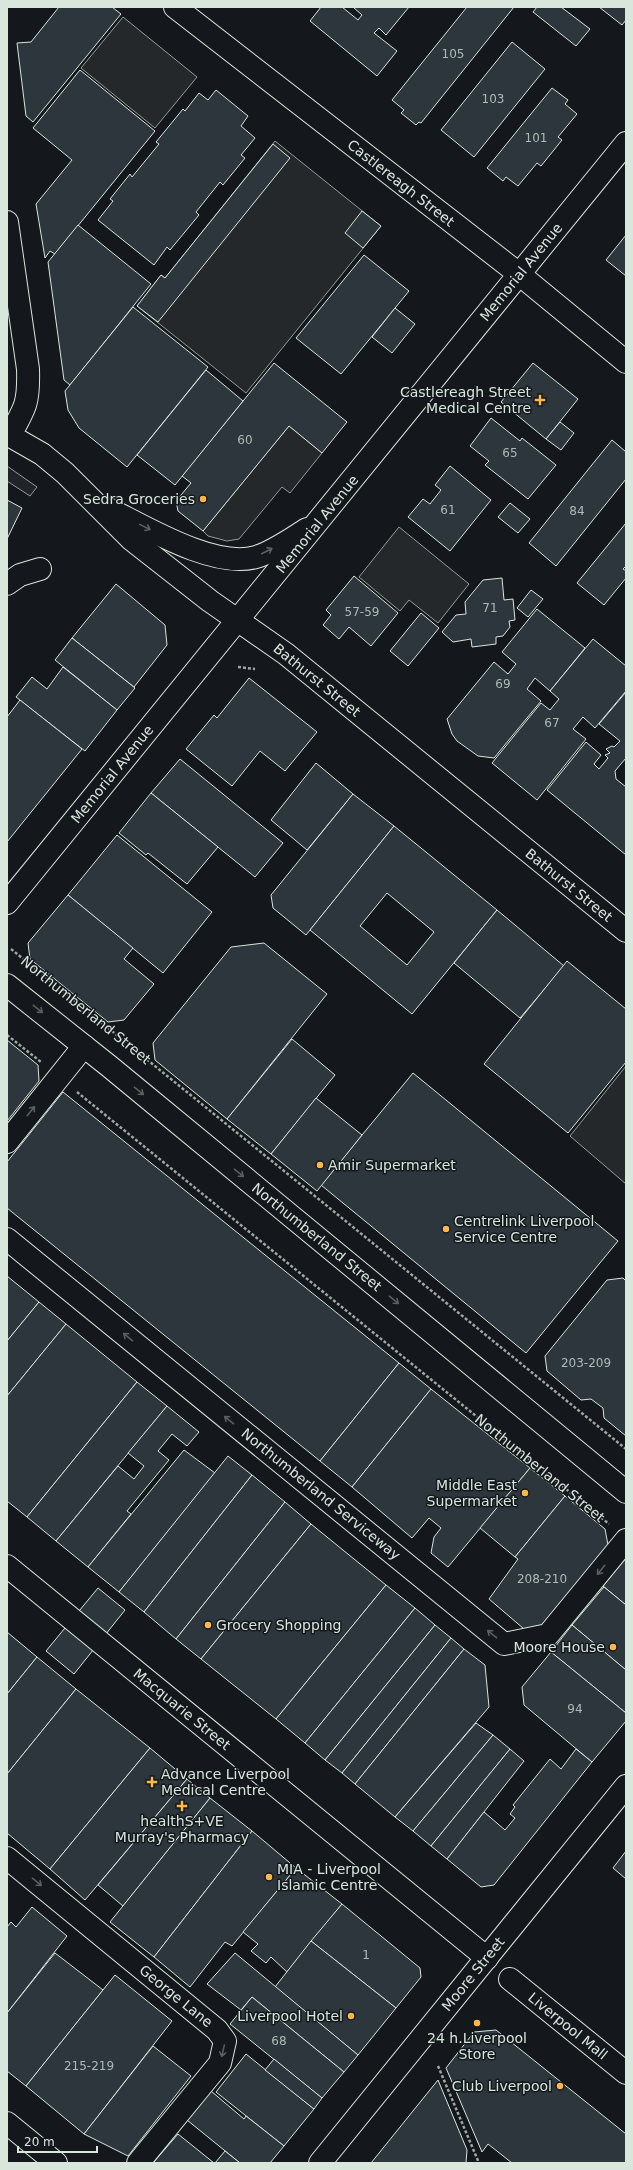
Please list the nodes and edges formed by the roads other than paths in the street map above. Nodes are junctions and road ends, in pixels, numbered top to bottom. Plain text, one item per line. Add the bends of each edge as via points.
1 (175, 7) edge
2 (626, 143) edge
3 (7, 222) edge
4 (519, 274) junction
5 (626, 362) edge
6 (8, 435) edge
7 (97, 504) junction
8 (320, 521) junction
9 (40, 569) dead end
10 (7, 584) edge
11 (238, 620) junction
12 (7, 904) edge
13 (626, 931) edge
14 (7, 985) edge
15 (84, 1046) junction
16 (7, 1142) edge
17 (7, 1238) edge
18 (626, 1492) edge
19 (620, 1534) edge
20 (7, 1566) edge
21 (626, 1786) edge
22 (7, 1858) edge
23 (486, 1958) junction
24 (510, 1979) dead end
25 (626, 2073) edge
26 (7, 2123) edge
27 (56, 2163) edge
28 (138, 2163) edge
29 (320, 2163) edge

1 - 4 street, Castlereagh Street
2 - 4 street, Memorial Avenue
3 - 6 street via 29,388 26,408
4 - 5 street, Castlereagh Street
4 - 8 street, Memorial Avenue
6 - 7 street, Bathurst Street via 42,454
7 -> 8 street via 187,548 229,558 256,557
7 - 11 street, Bathurst Street via 131,539
8 - 11 street, Memorial Avenue
9 - 10 street via 20,575
11 - 12 street, Memorial Avenue
11 - 13 street, Bathurst Street via 286,654
14 -> 15 street, Northumberland Street
16 -> 15 street
15 -> 18 street, Northumberland Street
19 -> 17 street, Northumberland Serviceway via 548,1635 504,1644
20 - 23 street, Macquarie Street
21 - 23 street, Moore Street
22 -> 28 street, George Lane via 217,2030 225,2041 220,2063
23 - 29 street, Moore Street
24 - 25 street, Liverpool Mall
26 - 27 street

